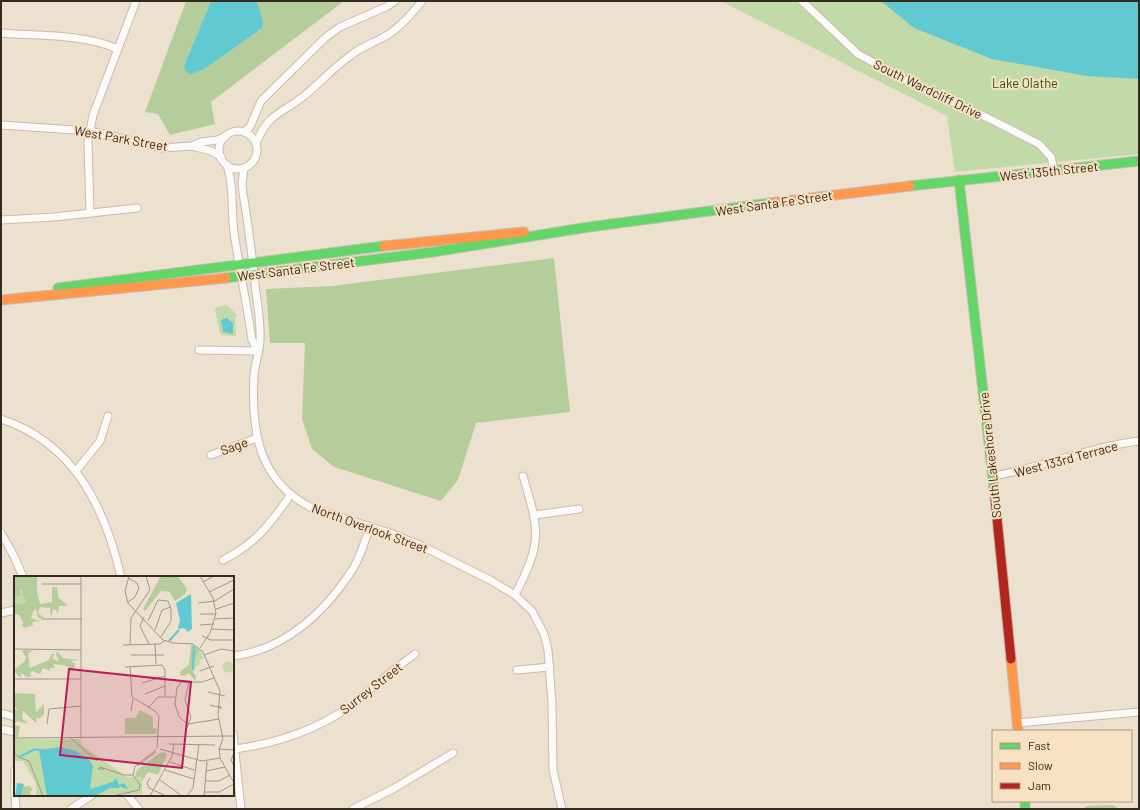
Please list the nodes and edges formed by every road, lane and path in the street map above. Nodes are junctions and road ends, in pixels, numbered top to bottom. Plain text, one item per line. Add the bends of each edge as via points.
1 (136, 1) edge
2 (396, 1) edge
3 (422, 1) edge
4 (802, 1) edge
5 (1, 33) edge
6 (117, 49) junction
7 (1, 125) edge
8 (90, 131) junction
9 (244, 132) junction
10 (225, 137) junction
11 (256, 144) junction
12 (192, 146) junction
13 (221, 156) junction
14 (1139, 161) edge
15 (227, 165) junction
16 (244, 168) junction
17 (1054, 170) junction
18 (959, 180) junction
19 (137, 208) dead end
20 (90, 213) junction
21 (1, 220) edge
22 (589, 227) junction
23 (252, 262) junction
24 (239, 264) junction
25 (254, 274) junction
26 (241, 276) junction
27 (1, 293) edge
28 (1, 300) edge
29 (199, 350) dead end
30 (258, 351) junction
31 (108, 416) dead end
32 (1, 419) edge
33 (257, 438) junction
34 (1139, 442) edge
35 (211, 455) dead end
36 (76, 470) junction
37 (523, 476) dead end
38 (993, 476) junction
39 (290, 494) junction
40 (579, 509) dead end
41 (535, 515) junction
42 (370, 527) junction
43 (1, 534) edge
44 (222, 560) dead end
45 (23, 576) edge
46 (121, 576) edge
47 (515, 595) junction
48 (14, 610) edge
49 (1, 612) edge
50 (415, 654) dead end
51 (234, 656) edge
52 (550, 667) junction
53 (517, 670) dead end
54 (1139, 712) edge
55 (1, 713) edge
56 (14, 717) edge
57 (1018, 727) edge
58 (1, 729) edge
59 (14, 732) edge
60 (234, 742) edge
61 (235, 749) junction
62 (453, 752) dead end
63 (15, 796) edge
64 (90, 796) edge
65 (128, 796) edge
66 (16, 809) edge
67 (71, 809) edge
68 (139, 809) edge
69 (241, 809) edge
70 (353, 809) edge
71 (562, 809) edge

1 - 6 street
2 - 9 street via 326,36 261,101 250,127
3 - 11 street via 408,18 383,38 351,54 305,95 271,118 264,125
4 - 17 street, South Wardcliff Drive via 858,54 907,81 1039,144 1051,157
5 - 6 street via 103,42
6 - 8 street via 97,100
7 - 8 street, West Park Street
8 - 12 street, West Park Street via 162,148
8 - 20 street
9 - 10 street via 231,133
9 - 11 street via 249,134
10 - 12 street, West Park Street
10 - 13 street via 220,148
11 - 16 street via 257,156
12 - 13 street, West Park Street
13 - 15 street
14 - 17 street, West 135th Street
15 - 16 street
15 - 24 street
16 - 23 street, North Overlook Street via 242,194
17 - 18 street, West 135th Street
18 - 22 street, West Santa Fe Street
18 - 38 street, South Lakeshore Drive
19 - 20 street
20 - 21 street
22 - 23 street, West Santa Fe Street via 432,240
22 - 25 street, West Santa Fe Street via 433,252
23 - 24 street, West Santa Fe Street
23 - 25 street, North Overlook Street
24 - 26 street
24 - 27 street, West Santa Fe Street via 110,282
25 - 26 street, West Santa Fe Street
25 - 30 street, North Overlook Street via 260,340
26 - 28 street, West Santa Fe Street
26 - 30 street via 252,340
29 - 30 street
30 - 33 street, North Overlook Street via 254,374
31 - 36 street via 100,441
32 - 36 street via 42,438
33 - 35 street, Sage
33 - 39 street, North Overlook Street via 271,472
34 - 38 street, West 133rd Terrace via 1111,446
36 - 46 street via 103,520
37 - 41 street
38 - 57 street, South Lakeshore Drive
39 - 42 street, North Overlook Street via 314,509
39 - 44 street via 261,534 240,551
40 - 41 street
41 - 47 street via 534,553
42 - 47 street, North Overlook Street via 422,546
42 - 51 street via 354,566 320,611 283,639 252,652
43 - 45 street
47 - 52 street, North Overlook Street via 532,611 539,622 544,634
48 - 49 street
50 - 61 street, Surrey Street via 358,700 321,723 282,739
52 - 53 street
52 - 71 street, North Overlook Street via 553,770
54 - 57 street
55 - 56 street
58 - 59 street
60 - 61 street
61 - 69 street
62 - 70 street via 393,789
63 - 66 street
64 - 67 street
65 - 68 street

